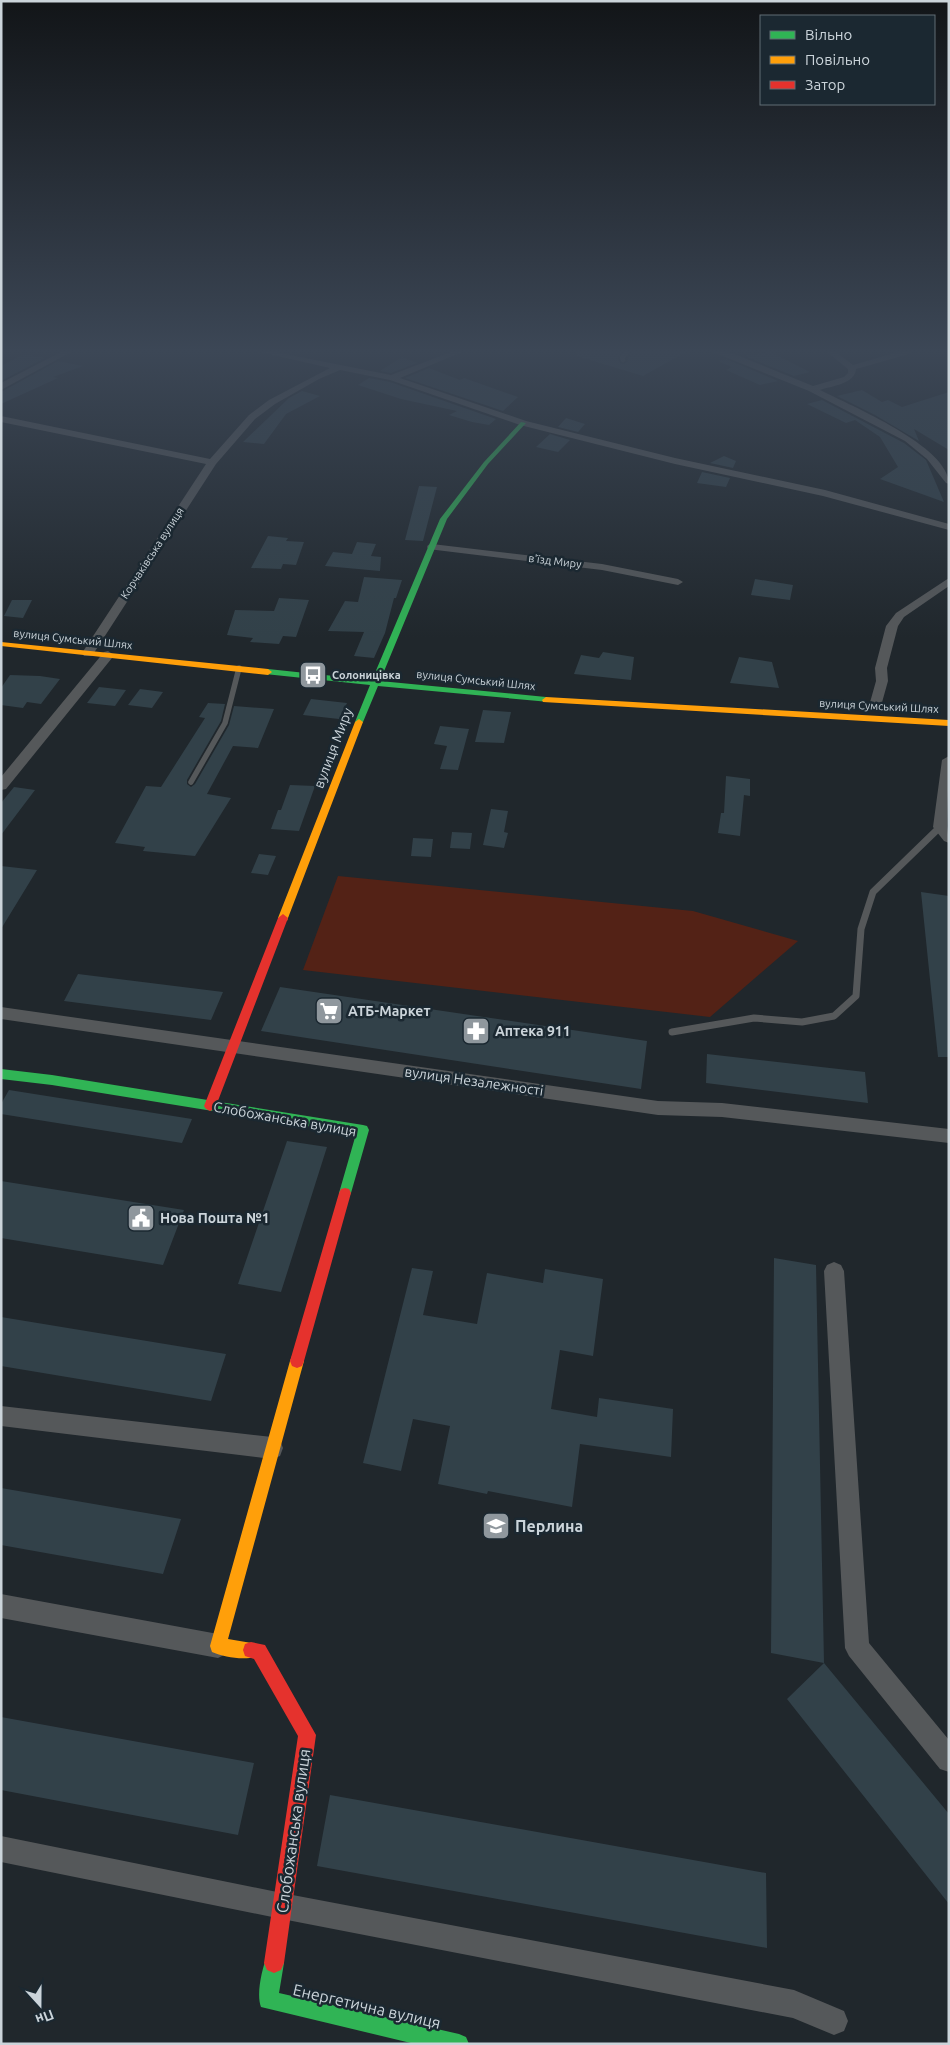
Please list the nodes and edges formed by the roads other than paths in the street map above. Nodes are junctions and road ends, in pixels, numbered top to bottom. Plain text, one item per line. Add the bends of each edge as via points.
1 (141, 447) edge
2 (225, 447) edge
3 (500, 447) edge
4 (620, 447) edge
5 (918, 447) edge
6 (212, 462) junction
7 (949, 481) edge
8 (949, 528) edge
9 (432, 547) junction
10 (949, 581) edge
11 (678, 582) dead end
12 (1, 644) edge
13 (88, 653) junction
14 (108, 655) junction
15 (239, 668) junction
16 (374, 683) junction
17 (875, 706) dead end
18 (949, 723) edge
19 (949, 760) edge
20 (191, 782) dead end
21 (1, 786) edge
22 (944, 832) edge
23 (1, 1013) edge
24 (672, 1032) dead end
25 (233, 1046) junction
26 (1, 1074) edge
27 (210, 1106) junction
28 (949, 1136) edge
29 (834, 1271) dead end
30 (1, 1416) edge
31 (272, 1448) junction
32 (1, 1606) edge
33 (218, 1646) junction
34 (949, 1760) edge
35 (1, 1849) edge
36 (282, 1906) junction
37 (268, 2000) joint
38 (834, 2021) dead end
39 (459, 2044) edge

1 - 6 street
2 - 6 street, Корчаківська вулиця
3 - 9 street, вулиця Миру via 444,519
4 - 8 street via 825,493
5 - 7 street
6 - 13 street, Корчаківська вулиця
9 - 11 street, в'їзд Миру via 602,567
9 - 16 street, вулиця Миру
10 - 17 street via 900,615 892,626
12 - 13 street, вулиця Сумський Шлях
13 - 14 street, вулиця Сумський Шлях
14 - 15 street, вулиця Сумський Шлях
14 - 21 street
15 - 16 street, вулиця Сумський Шлях
15 - 20 lane via 225,724
16 - 18 street, вулиця Сумський Шлях via 531,699
16 - 25 street, вулиця Миру
19 - 22 street
22 - 24 lane via 873,892 861,929 856,996 834,1016 802,1022 754,1018
23 - 25 street, вулиця Незалежності
25 - 27 street, вулиця Миру
25 - 28 street, вулиця Незалежності via 658,1108 722,1110
26 - 27 street, Слобожанська вулиця
27 - 31 street, Слобожанська вулиця via 363,1130
29 - 34 street via 857,1648
30 - 31 street
31 - 33 street, Слобожанська вулиця
32 - 33 street
33 - 36 street, Слобожанська вулиця via 259,1651 307,1735
35 - 36 street
36 - 37 street, Слобожанська вулиця
36 - 38 street via 794,2004
37 - 39 street, Енергетична вулиця

